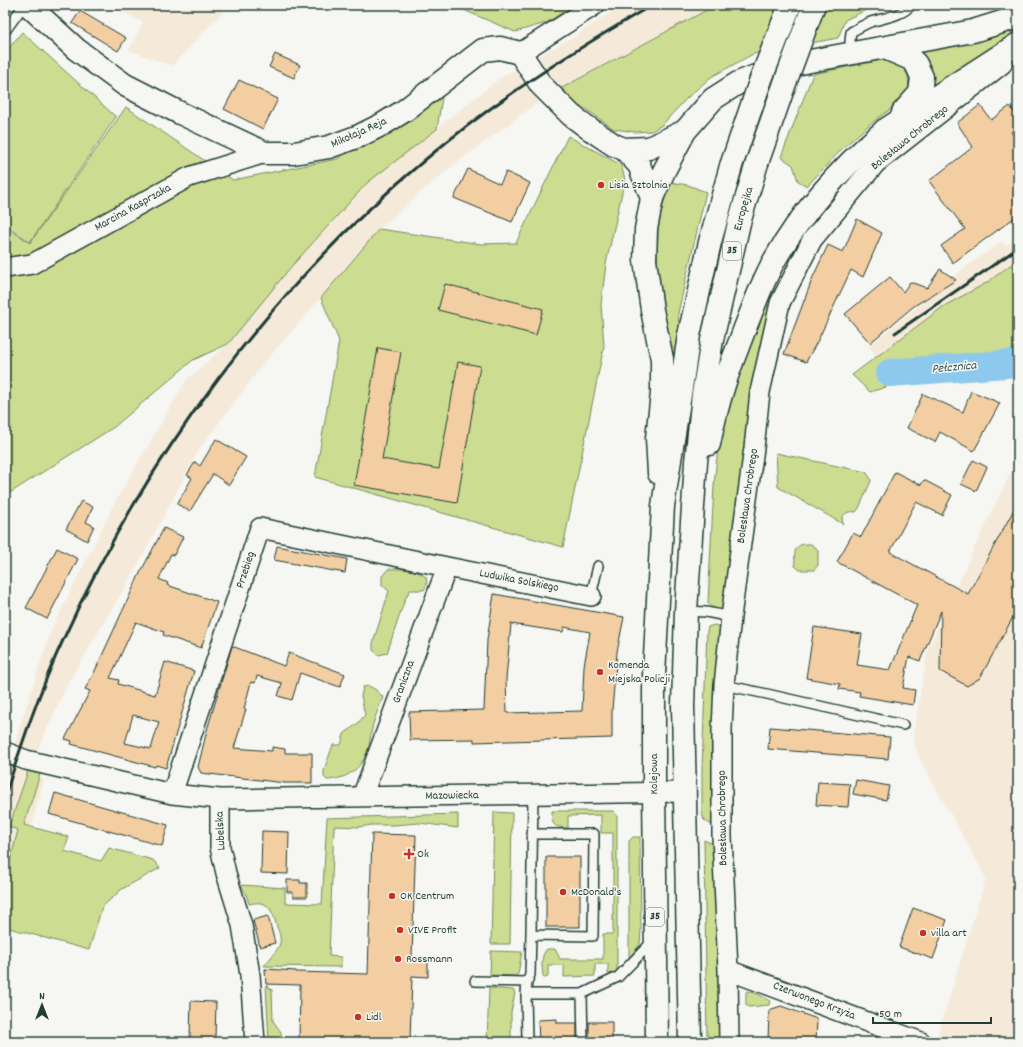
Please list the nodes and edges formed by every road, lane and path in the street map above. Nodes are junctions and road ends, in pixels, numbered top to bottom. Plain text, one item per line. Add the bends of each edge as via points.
1 (24, 5) edge
2 (28, 5) edge
3 (595, 5) edge
4 (790, 5) edge
5 (814, 5) edge
6 (911, 5) edge
7 (901, 8) edge
8 (1018, 17) edge
9 (5, 31) edge
10 (1018, 44) edge
11 (885, 48) junction
12 (1018, 50) edge
13 (520, 53) junction
14 (852, 54) junction
15 (885, 130) junction
16 (685, 131) junction
17 (624, 149) junction
18 (265, 154) junction
19 (652, 198) junction
20 (5, 268) edge
21 (663, 506) junction
22 (693, 515) junction
23 (598, 566) dead end
24 (447, 567) junction
25 (592, 596) joint
26 (686, 611) junction
27 (731, 617) junction
28 (724, 685) junction
29 (903, 725) dead end
30 (11, 754) edge
31 (654, 792) junction
32 (685, 792) junction
33 (172, 794) junction
34 (533, 795) junction
35 (362, 797) junction
36 (220, 799) junction
37 (532, 834) junction
38 (531, 935) junction
39 (655, 939) junction
40 (728, 970) junction
41 (475, 981) dead end
42 (527, 982) junction
43 (526, 994) junction
44 (582, 994) junction
45 (255, 1042) edge
46 (527, 1042) edge
47 (583, 1042) edge
48 (657, 1042) edge
49 (690, 1042) edge
50 (729, 1042) edge
51 (921, 1042) edge

1 - 9 lane
2 - 18 main road, Mikołaja Reja via 76,49 125,85
3 - 13 street
4 - 21 main road, Europejka / 35, bridge via 731,166 710,242 689,335
5 - 22 main road, Europejka / 35, bridge via 757,163 734,245 712,340 703,394
6 - 7 lane
7 - 14 lane via 895,14 851,32
8 - 11 main road via 973,31
10 - 15 main road, Bolesława Chrobrego
11 - 14 main road
11 - 15 main road via 911,59 922,77 920,93
12 - 27 street, Bolesława Chrobrego via 876,163 812,240 795,271 780,303 760,392
13 - 17 main road via 540,85 571,115 587,128
13 - 18 main road, Mikołaja Reja via 500,48 483,50 404,111 359,136 329,147 294,153
14 - 16 main road via 773,69 738,83 713,99
15 - 22 main road via 842,170 812,206 773,262 753,307 724,386
16 - 17 main road via 649,148
16 - 19 main road
17 - 19 main road via 639,165
18 - 20 street, Marcina Kasprzaka via 189,177 32,264
19 - 21 main road via 646,229 645,260 662,359 662,392 657,438
21 - 31 main road, Kolejowa / 35 via 654,675
22 - 26 main road, 35
23 - 25 lane
24 - 25 street, Ludwika Solskiego
24 - 33 street, Przebieg via 260,528
24 - 35 street, Graniczna
26 - 27 lane
26 - 32 main road, 35 via 683,705
27 - 28 street, Bolesława Chrobrego
28 - 29 lane
28 - 40 street, Bolesława Chrobrego via 722,836
30 - 33 street, Lubelska
31 - 32 street, Mazowiecka
31 - 34 street, Mazowiecka
31 - 39 main road, Kolejowa / 35
32 - 49 main road, 35
33 - 36 street, Lubelska
34 - 35 street, Mazowiecka
34 - 37 lane
35 - 36 street, Mazowiecka
36 - 45 street, Lubelska via 220,847 242,926 250,975
37 - 38 lane
37 - 38 lane via 594,834 593,936
38 - 42 lane via 530,975
39 - 44 lane via 618,977
39 - 48 main road, Kolejowa / 35
40 - 50 street, Bolesława Chrobrego
40 - 51 street, Czerwonego Krzyża
41 - 42 lane
42 - 43 lane
43 - 44 lane
43 - 46 lane
44 - 47 lane

